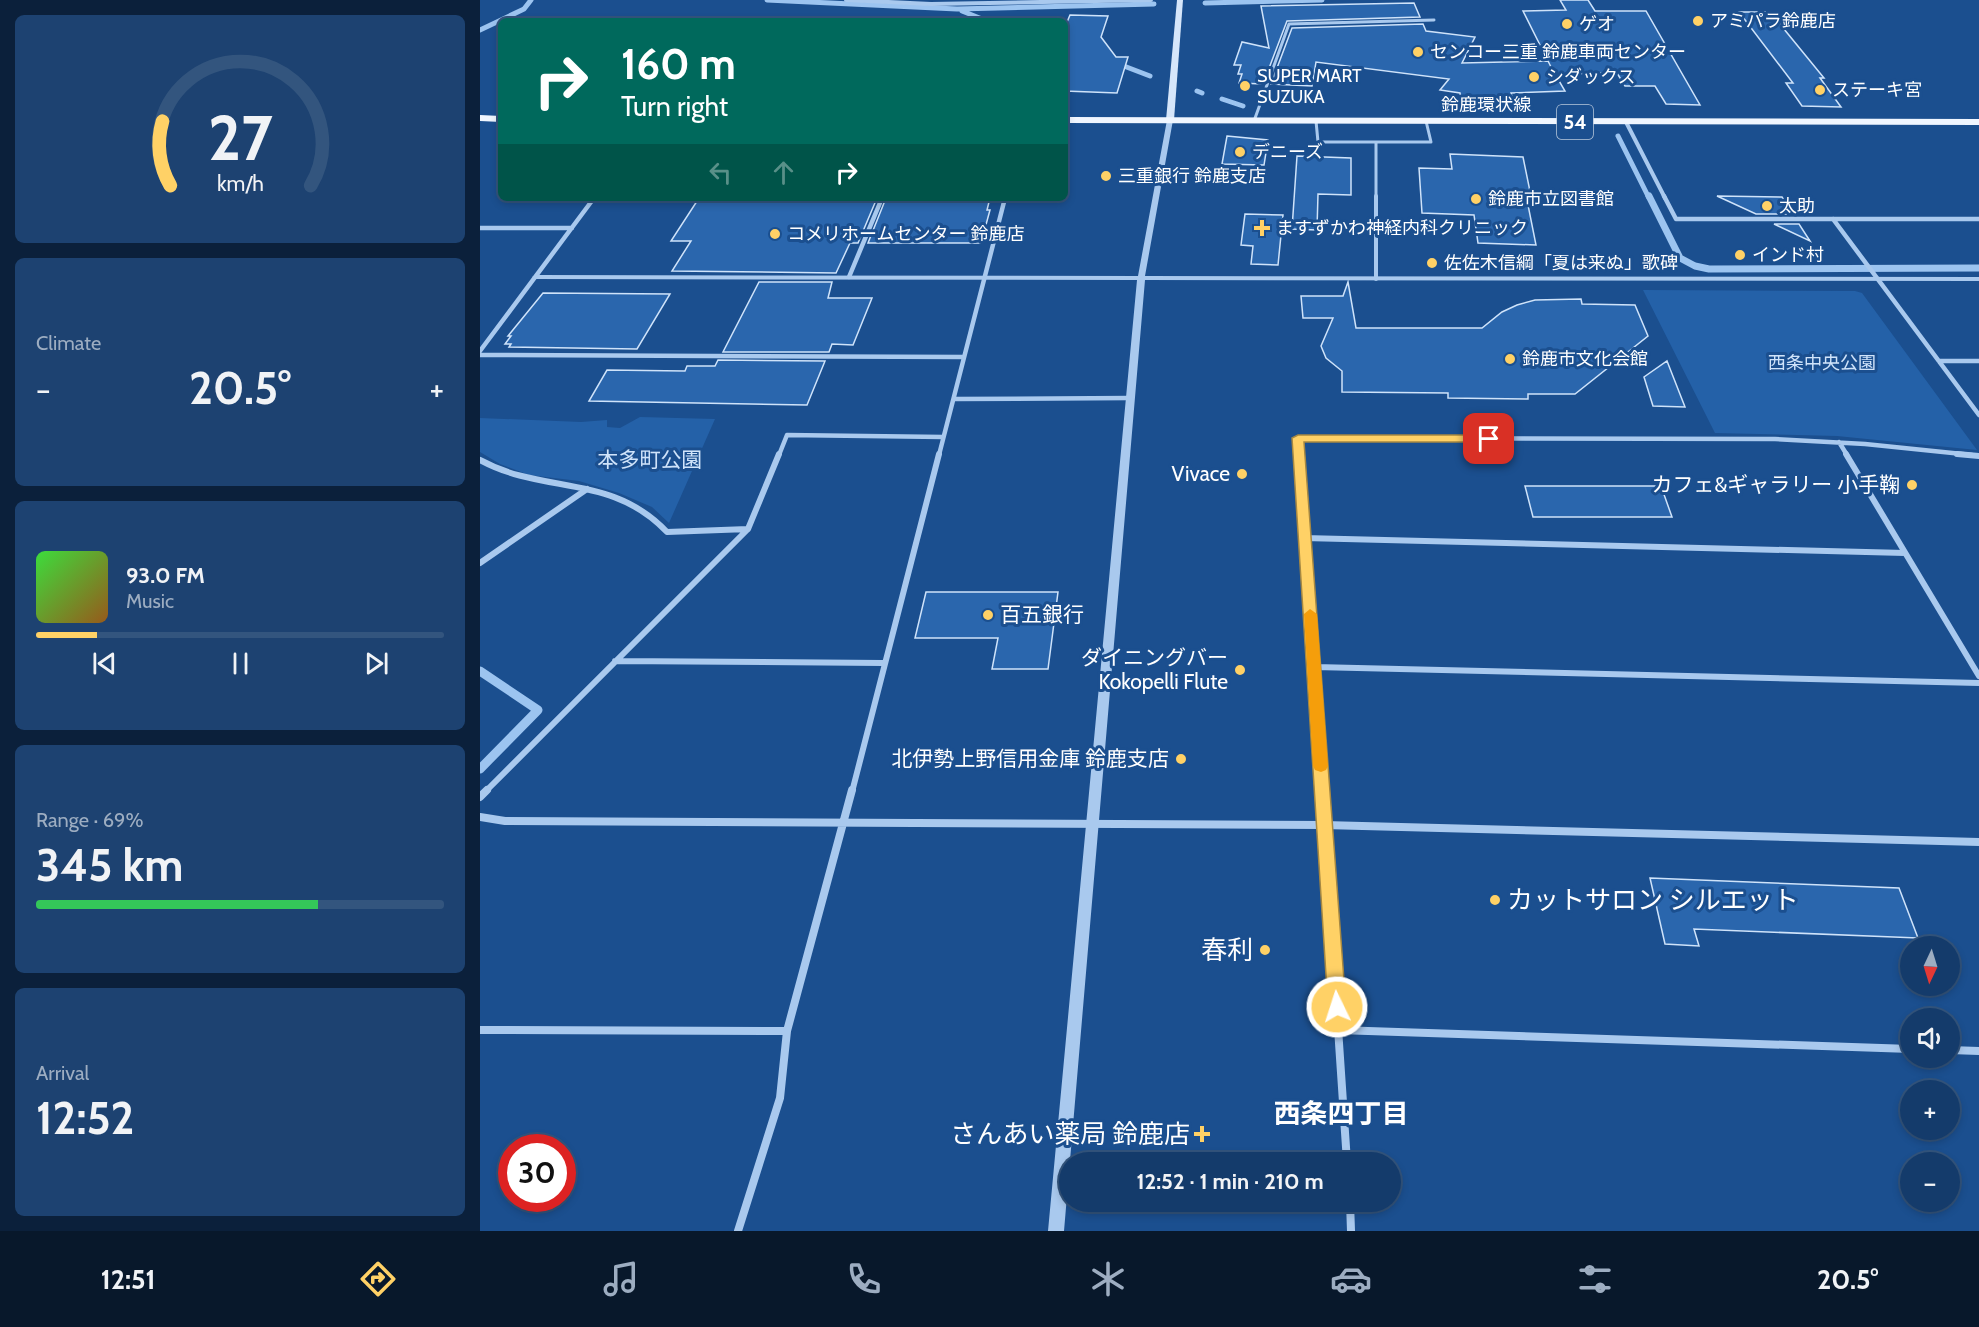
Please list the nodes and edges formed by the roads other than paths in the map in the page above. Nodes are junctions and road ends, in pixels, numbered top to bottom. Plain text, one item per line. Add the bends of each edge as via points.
1 (846, 0) edge
2 (1151, 0) edge
3 (1180, 0) edge
4 (1434, 20) dead end
5 (480, 118) edge
6 (498, 118) edge
7 (1068, 120) edge
8 (1170, 120) junction
9 (1254, 121) junction
10 (1316, 121) junction
11 (1426, 121) junction
12 (1626, 122) junction
13 (1979, 122) edge
14 (1376, 142) junction
15 (592, 201) edge
16 (881, 201) edge
17 (1004, 201) edge
18 (1833, 219) junction
19 (1979, 219) edge
20 (480, 228) edge
21 (572, 228) junction
22 (536, 277) junction
23 (849, 278) junction
24 (984, 278) junction
25 (1141, 278) junction
26 (1877, 278) junction
27 (1376, 279) junction
28 (1979, 279) edge
29 (480, 353) edge
30 (964, 357) junction
31 (1939, 361) junction
32 (1979, 361) edge
33 (1130, 398) junction
34 (954, 399) junction
35 (1979, 415) edge
36 (943, 437) junction
37 (1839, 442) junction
38 (1979, 456) edge
39 (480, 459) edge
40 (587, 489) junction
41 (748, 529) junction
42 (1304, 538) junction
43 (1905, 553) junction
44 (480, 563) edge
45 (615, 661) junction
46 (883, 663) junction
47 (1315, 667) junction
48 (1979, 676) edge
49 (1979, 683) edge
50 (480, 797) edge
51 (480, 817) edge
52 (844, 822) junction
53 (1092, 823) junction
54 (1324, 825) junction
55 (1979, 842) edge
56 (480, 1030) edge
57 (1338, 1030) junction
58 (787, 1031) junction
59 (1900, 1049) edge
60 (1960, 1050) edge
61 (1979, 1051) edge
62 (1346, 1152) edge
63 (1351, 1212) edge
64 (738, 1231) edge
65 (1056, 1231) edge
66 (1352, 1231) edge

1 - 2 street via 951,4
3 - 8 main road
4 - 9 lane via 1289,24
5 - 6 main road
7 - 8 main road, 鈴鹿環状線 / 54
8 - 9 main road, 鈴鹿環状線 / 54
8 - 25 street
9 - 10 main road, 鈴鹿環状線 / 54
10 - 11 main road, 鈴鹿環状線 / 54
10 - 14 lane via 1318,142
11 - 12 main road, 鈴鹿環状線 / 54
11 - 14 lane via 1431,142
12 - 13 main road, 鈴鹿環状線 / 54
12 - 18 street via 1676,219
14 - 27 lane
15 - 21 street
16 - 23 street
17 - 24 street
18 - 19 street
18 - 26 street
20 - 21 street
21 - 22 street
22 - 23 street
22 - 29 street
23 - 24 street
24 - 25 street
24 - 30 street
25 - 27 street
25 - 33 street
26 - 27 street
26 - 28 street
26 - 31 street
29 - 30 street
30 - 34 street
31 - 32 street
31 - 35 street
33 - 34 street
33 - 53 street
34 - 36 street
36 - 41 street via 787,435
36 - 46 street
37 - 38 street
37 - 42 street via 1298,438
37 - 43 street
39 - 40 street via 520,478
40 - 41 street via 647,512 667,532
40 - 44 street
41 - 45 street
42 - 43 street
42 - 47 street
43 - 48 street
45 - 46 street
45 - 50 street
46 - 52 street
47 - 49 street
47 - 54 street
51 - 52 street via 505,821
52 - 53 street
52 - 58 street
53 - 54 street
53 - 65 street
54 - 55 street
54 - 57 street
56 - 58 street
57 - 59 street
57 - 62 street
58 - 64 street via 780,1098
60 - 61 street
63 - 66 street

